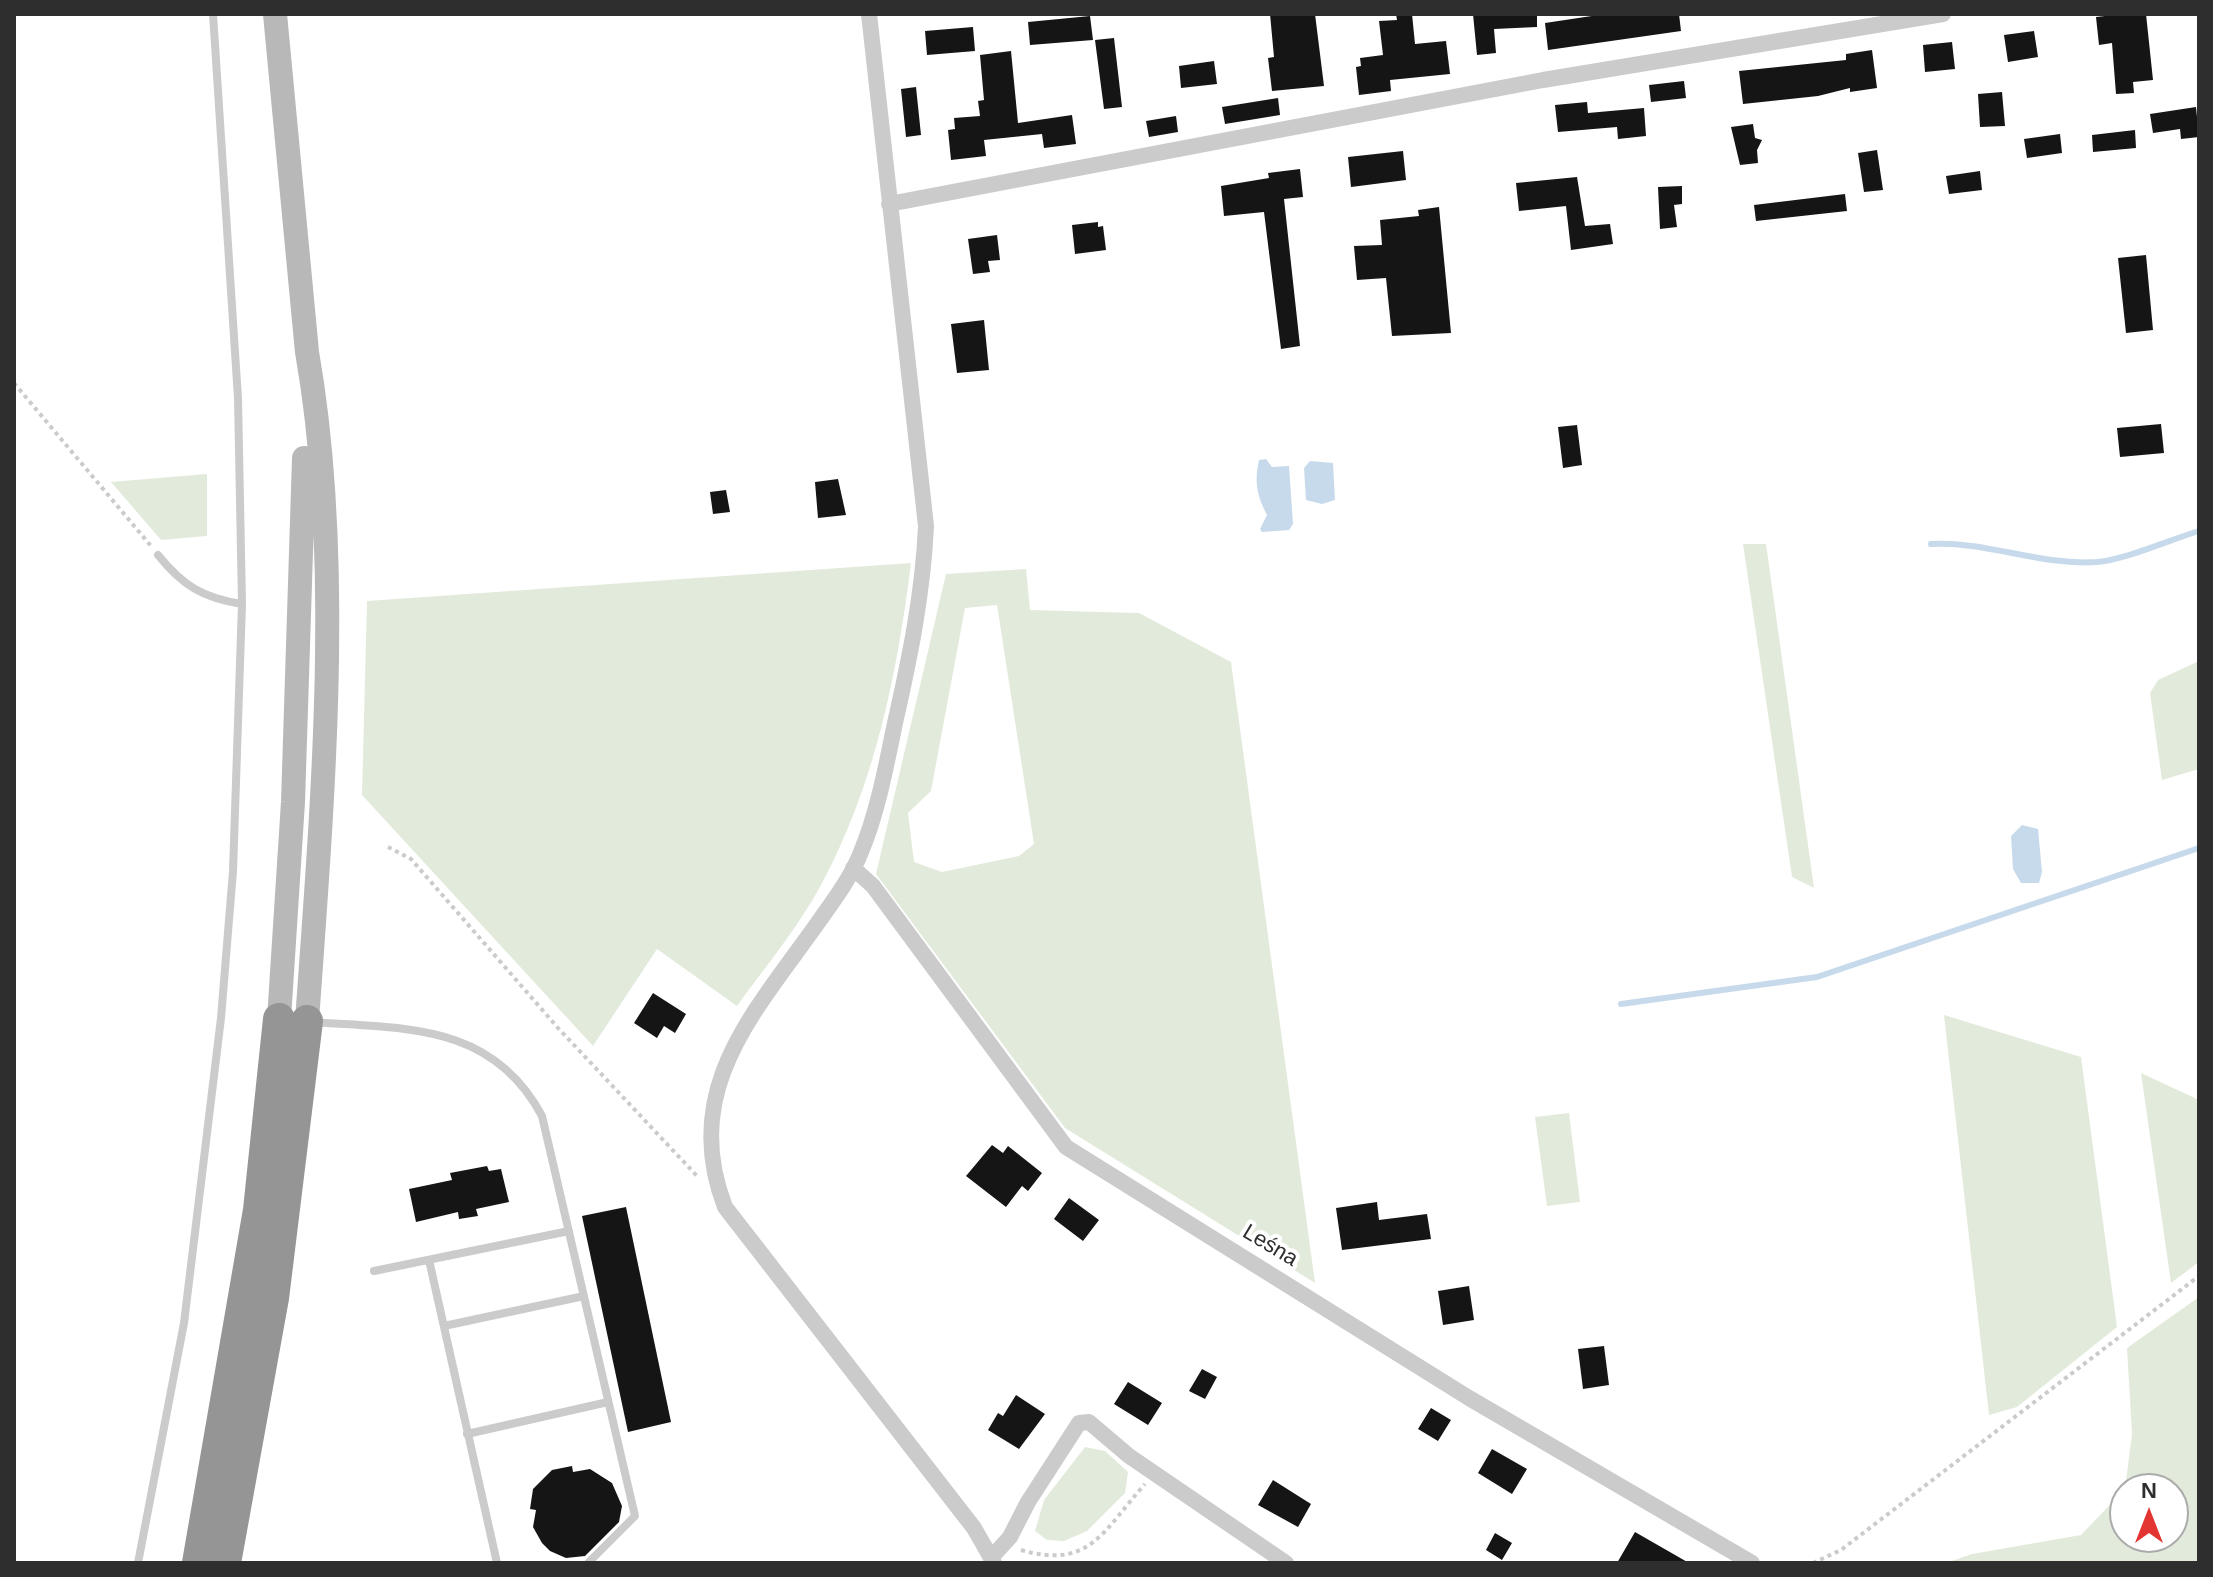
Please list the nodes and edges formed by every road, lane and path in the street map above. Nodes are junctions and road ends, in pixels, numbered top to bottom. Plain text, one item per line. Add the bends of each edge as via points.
1 (213, 14) edge
2 (275, 14) edge
3 (869, 14) edge
4 (1943, 14) edge
5 (889, 204) junction
6 (14, 383) edge
7 (158, 555) joint
8 (242, 604) junction
9 (388, 847) dead end
10 (853, 868) junction
11 (293, 1020) junction
12 (725, 1207) junction
13 (569, 1231) junction
14 (429, 1260) junction
15 (374, 1271) dead end
16 (2199, 1276) edge
17 (584, 1296) junction
18 (444, 1326) junction
19 (608, 1402) junction
20 (467, 1434) junction
21 (1154, 1474) junction
22 (1003, 1544) junction
23 (992, 1561) edge
24 (138, 1563) edge
25 (198, 1563) edge
26 (225, 1563) edge
27 (497, 1563) edge
28 (588, 1563) edge
29 (1286, 1563) edge
30 (1752, 1563) edge
31 (1813, 1563) edge

1 - 8 lane via 237,383
2 - 11 main road via 315,400 325,601 319,852
3 - 5 street
4 - 5 street via 1543,80
5 - 10 street via 926,526 924,579 884,773
6 - 7 path
7 - 8 lane via 193,591
8 - 24 lane via 233,871 221,1018 184,1323
9 - 12 path via 411,859 558,1028
10 - 12 street via 749,1021 723,1072 709,1139
10 - 30 street, Leśna via 873,886 1066,1147 1469,1398
11 - 13 lane via 437,1033 494,1059 517,1078 542,1116
11 - 25 highway
11 - 26 highway via 273,1298
12 - 23 street via 974,1528
13 - 14 lane
13 - 17 lane
14 - 15 lane
14 - 18 lane
16 - 31 path via 1841,1550
17 - 18 lane
17 - 19 lane
18 - 20 lane
19 - 20 lane
19 - 28 lane via 635,1516
20 - 27 lane
21 - 22 path via 1089,1547 1069,1557 1049,1558
21 - 22 street via 1089,1422 1079,1423
21 - 29 street
22 - 23 street

